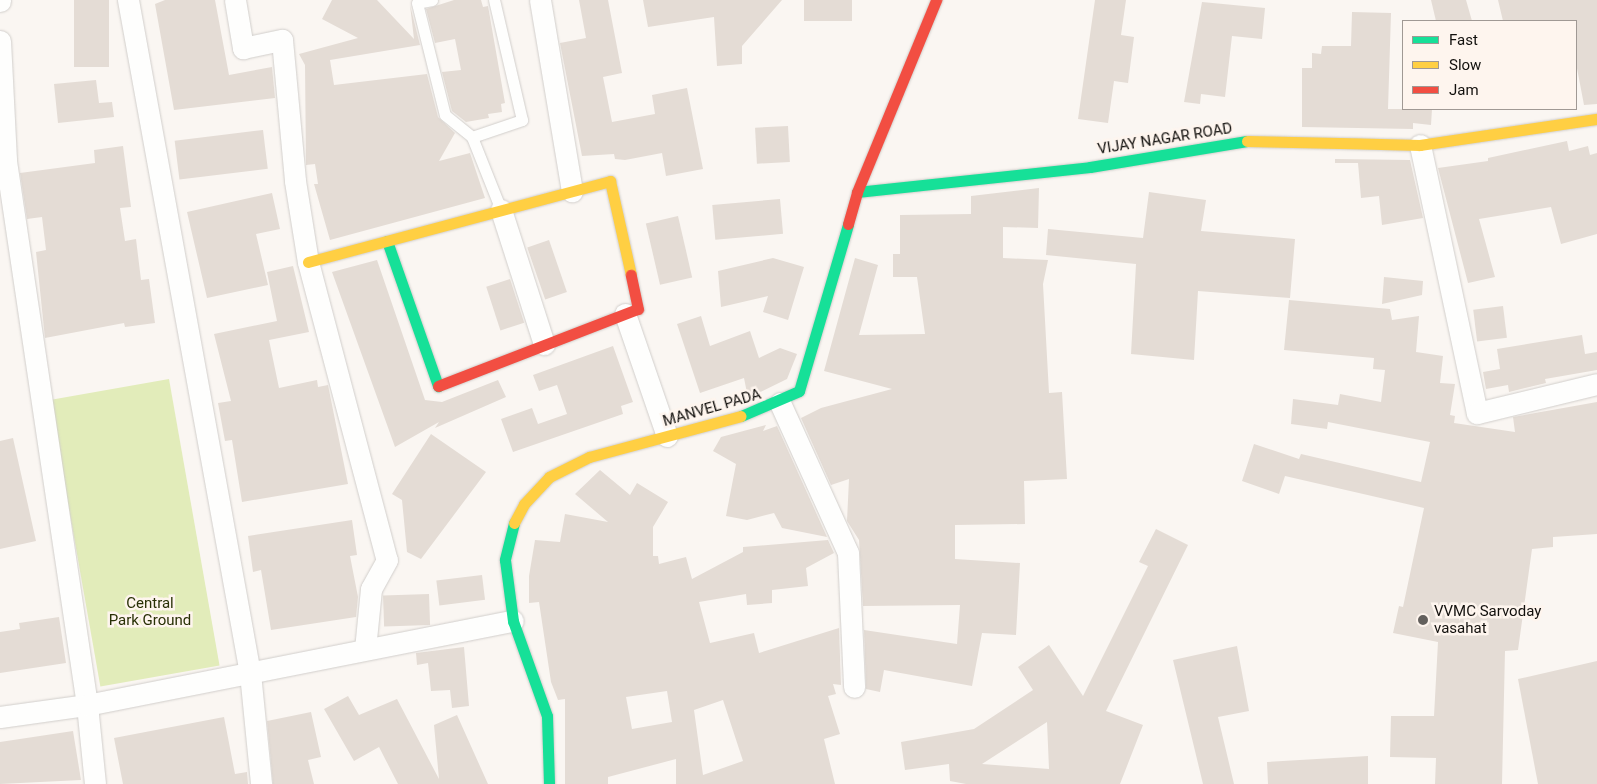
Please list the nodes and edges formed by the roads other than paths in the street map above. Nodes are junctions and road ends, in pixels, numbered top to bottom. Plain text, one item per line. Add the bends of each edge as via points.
1 (128, 0) edge
2 (235, 0) edge
3 (432, 0) edge
4 (494, 0) edge
5 (540, 0) edge
6 (936, 0) edge
7 (0, 42) edge
8 (1597, 118) edge
9 (472, 138) junction
10 (1420, 145) junction
11 (572, 191) junction
12 (857, 192) junction
13 (501, 210) junction
14 (387, 241) junction
15 (308, 262) junction
16 (626, 314) junction
17 (544, 344) junction
18 (1597, 384) edge
19 (780, 404) junction
20 (667, 436) junction
21 (514, 621) junction
22 (365, 649) junction
23 (250, 673) junction
24 (854, 687) dead end
25 (87, 705) junction
26 (0, 717) edge
27 (95, 784) edge
28 (261, 784) edge
29 (549, 784) edge

1 - 23 street
2 - 15 street via 243,48 282,40 294,181
3 - 9 lane via 417,3 445,115
4 - 9 lane via 522,120
5 - 11 street
6 - 12 street, MANVEL PADA
7 - 25 street via 6,161
8 - 10 street, VIJAY NAGAR ROAD
9 - 13 lane
10 - 12 street, VIJAY NAGAR ROAD via 1246,141 1090,167
10 - 18 street via 1477,413
11 - 13 street
11 - 16 street via 610,181 638,309
12 - 19 street, MANVEL PADA via 808,372 799,391
13 - 14 street
13 - 17 street
14 - 15 street
14 - 17 street via 436,388
15 - 22 street via 387,560 371,589
16 - 17 street
16 - 20 street
19 - 20 street, MANVEL PADA
19 - 24 street via 848,553
20 - 21 street, MANVEL PADA via 589,457 549,477 524,504 510,531 505,560
21 - 22 street
21 - 29 street, MANVEL PADA via 547,716
22 - 23 street
23 - 25 street
23 - 28 street
25 - 26 street
25 - 27 street

